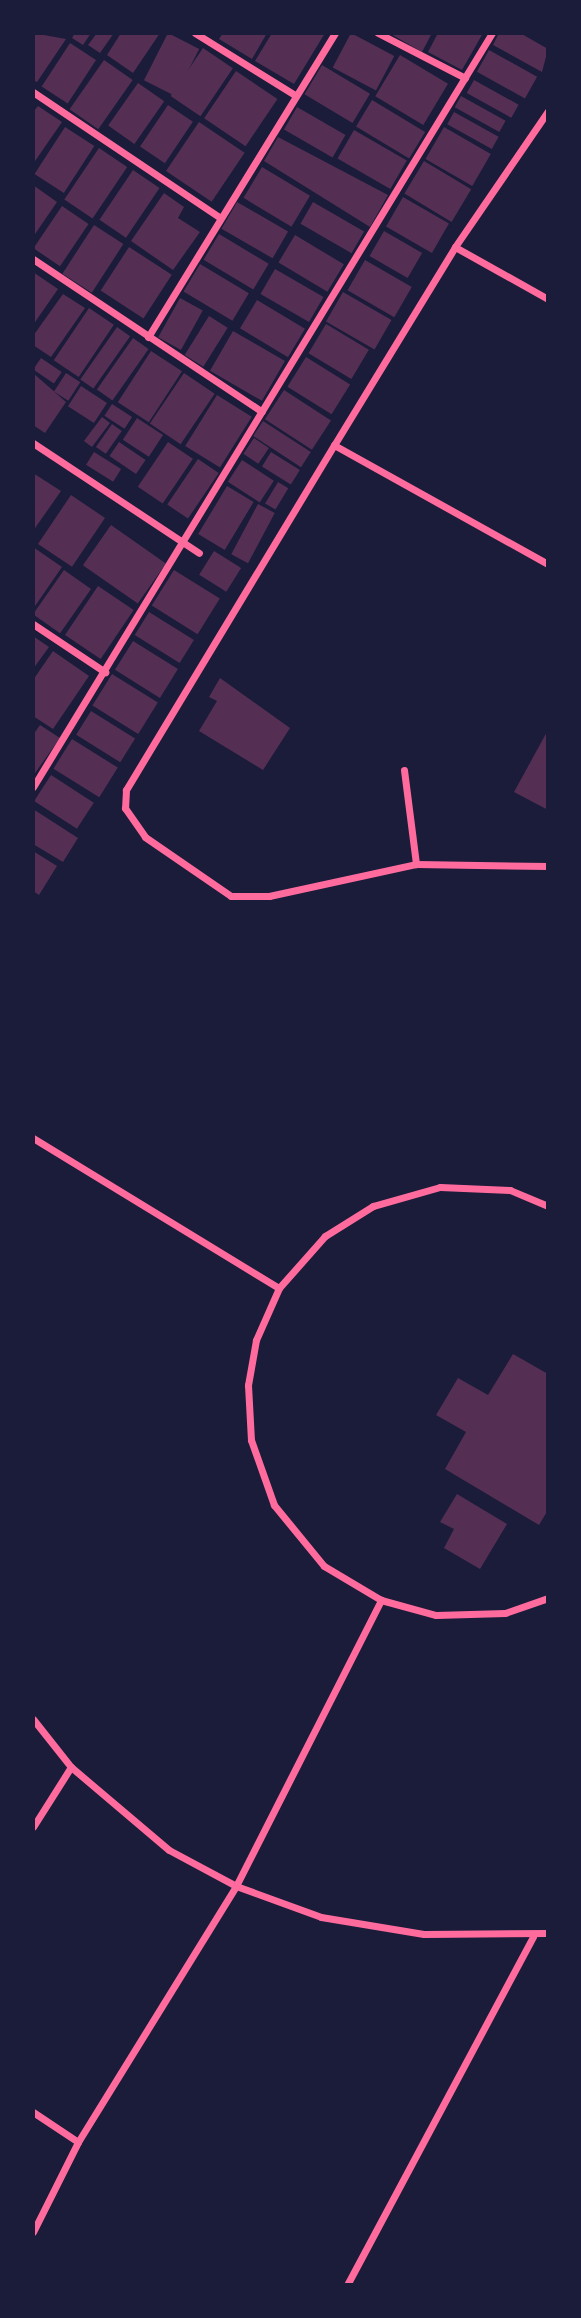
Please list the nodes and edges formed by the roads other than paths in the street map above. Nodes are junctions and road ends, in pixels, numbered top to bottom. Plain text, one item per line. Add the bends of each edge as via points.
1 (195, 33) edge
2 (335, 33) edge
3 (378, 33) edge
4 (492, 33) edge
5 (465, 78) junction
6 (33, 92) edge
7 (295, 95) junction
8 (548, 111) edge
9 (219, 217) junction
10 (455, 247) junction
11 (33, 259) edge
12 (548, 299) edge
13 (149, 337) junction
14 (262, 412) junction
15 (33, 443) edge
16 (334, 445) junction
17 (184, 541) junction
18 (199, 553) dead end
19 (548, 564) edge
20 (33, 624) edge
21 (106, 672) junction
22 (404, 770) dead end
23 (33, 787) edge
24 (416, 864) junction
25 (548, 866) edge
26 (33, 1138) edge
27 (548, 1206) edge
28 (279, 1288) junction
29 (548, 1598) edge
30 (381, 1600) junction
31 (33, 1719) edge
32 (71, 1767) junction
33 (33, 1827) edge
34 (236, 1886) junction
35 (548, 1933) edge
36 (533, 1936) junction
37 (33, 2112) edge
38 (78, 2142) junction
39 (33, 2232) edge
40 (347, 2285) edge

1 - 7 street
2 - 7 street
3 - 5 street
4 - 5 street
5 - 14 street
6 - 9 street
7 - 9 street
8 - 10 street
9 - 13 street
10 - 12 street
10 - 16 street
11 - 13 street
13 - 14 street
14 - 17 street
15 - 17 street
16 - 19 street
16 - 24 street via 126,790 125,808 145,837 231,896 269,896
17 - 18 street
17 - 21 street
20 - 21 street
21 - 23 street
22 - 24 street
24 - 25 street
26 - 28 street
27 - 28 street via 510,1190 440,1187 373,1206 325,1236
28 - 30 street via 256,1340 248,1385 251,1440 274,1505 299,1536 324,1566
29 - 30 street via 505,1613 436,1615
30 - 34 street
31 - 32 street
32 - 33 street
32 - 34 street via 169,1850
34 - 36 street via 321,1917 373,1926 424,1934
34 - 38 street
35 - 36 street
36 - 40 street
37 - 38 street
38 - 39 street

